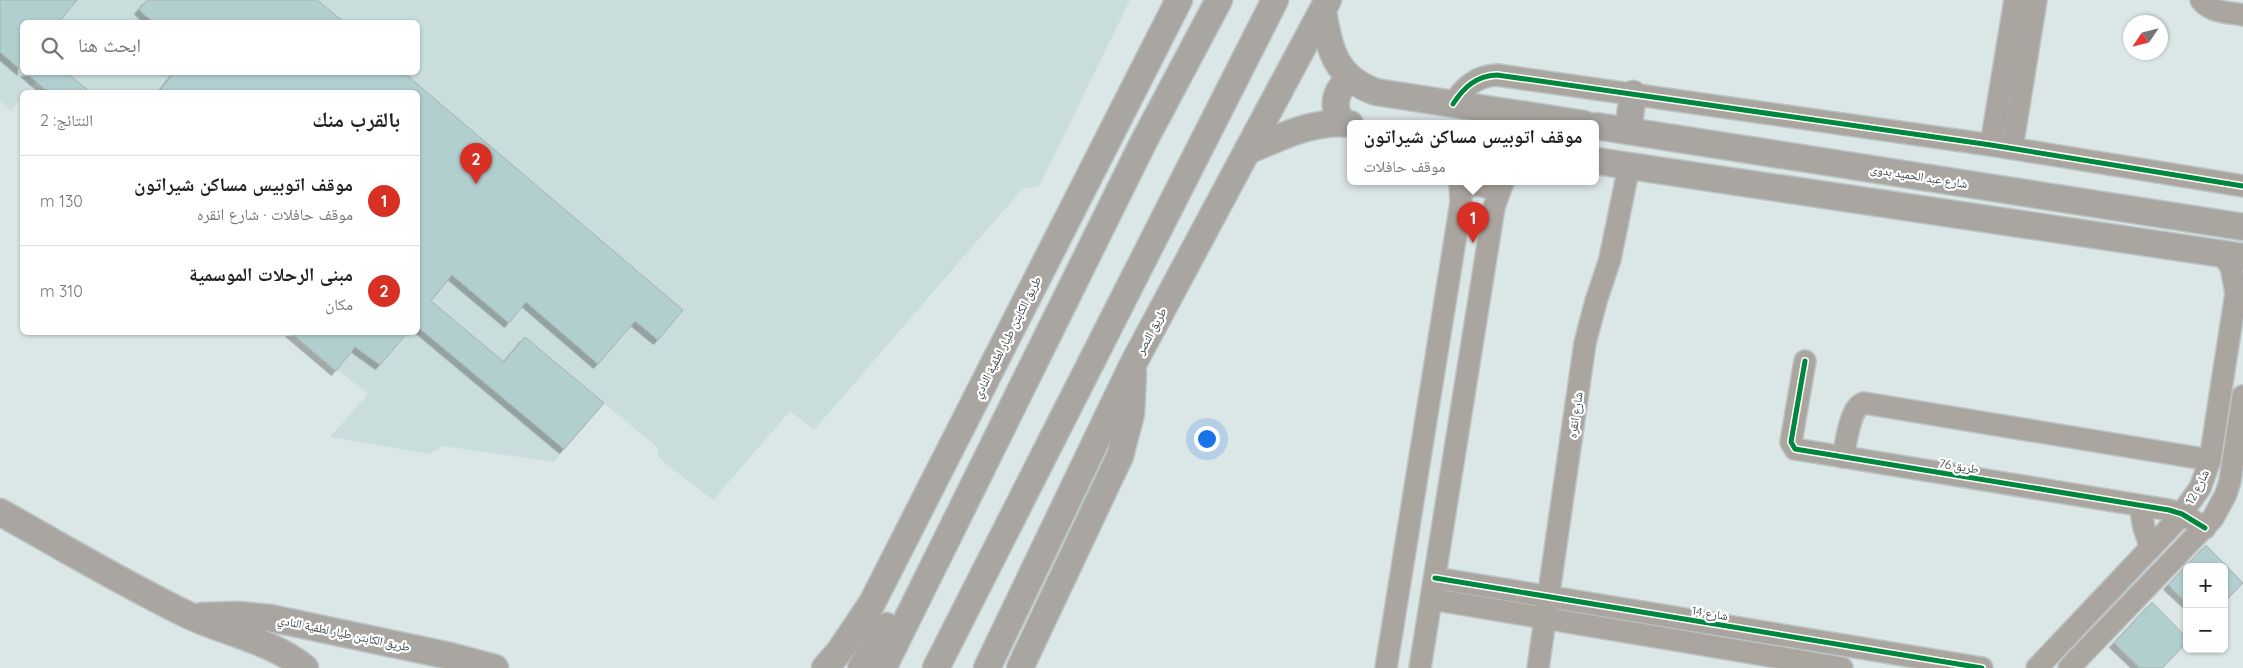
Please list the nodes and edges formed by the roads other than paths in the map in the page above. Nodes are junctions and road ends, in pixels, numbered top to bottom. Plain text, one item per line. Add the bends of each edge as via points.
1 (1178, 0) edge
2 (1218, 0) edge
3 (1275, 0) edge
4 (2015, 0) edge
5 (2036, 0) edge
6 (2201, 0) edge
7 (1326, 6) edge
8 (2243, 15) edge
9 (1350, 79) junction
10 (1633, 94) junction
11 (1453, 104) junction
12 (1558, 120) edge
13 (1347, 124) edge
14 (1599, 126) edge
15 (1628, 131) junction
16 (2001, 146) junction
17 (1247, 151) junction
18 (1599, 161) edge
19 (1629, 166) junction
20 (1460, 186) edge
21 (2243, 186) edge
22 (1500, 187) edge
23 (2243, 227) edge
24 (2232, 255) edge
25 (1805, 361) dead end
26 (1133, 364) junction
27 (2243, 396) edge
28 (1843, 457) junction
29 (2210, 460) junction
30 (2202, 482) junction
31 (2235, 497) edge
32 (2140, 506) junction
33 (0, 512) edge
34 (2182, 514) junction
35 (2205, 528) junction
36 (2151, 548) junction
37 (930, 572) junction
38 (1434, 578) junction
39 (1431, 599) junction
40 (1548, 608) junction
41 (190, 616) junction
42 (1750, 630) junction
43 (1770, 633) junction
44 (1745, 660) edge
45 (297, 662) edge
46 (1766, 662) edge
47 (325, 668) edge
48 (495, 668) edge
49 (825, 668) edge
50 (861, 668) edge
51 (883, 668) edge
52 (936, 668) edge
53 (986, 668) edge
54 (1020, 668) edge
55 (1386, 668) edge
56 (1420, 668) edge
57 (1538, 668) edge
58 (1842, 668) edge
59 (1982, 668) edge
60 (2037, 668) edge
61 (2069, 668) edge

1 - 49 main road, طريق الكابتن طيار لطفية النادي via 876,594
2 - 37 main road via 1143,143
3 - 52 main road
4 - 16 street
5 - 16 street
6 - 8 street via 2205,6 2216,10
7 - 9 main road via 1326,36 1340,68
7 - 17 main road, طريق النصر
9 - 11 main road via 1376,92
9 - 13 main road via 1339,89 1335,104 1339,118
10 - 11 street via 1497,75 1475,81 1461,92
10 - 15 main road
10 - 16 street
11 - 12 main road
13 - 17 main road via 1302,130
14 - 15 main road, شارع عبد الحميد بدوى
15 - 23 main road, شارع عبد الحميد بدوى
16 - 21 street
17 - 26 main road, طريق النصر
18 - 19 main road
19 - 24 main road
19 - 40 street, شارع انقره via 1610,259 1585,343
20 - 22 street
20 - 55 street via 1458,223
22 - 38 street
24 - 29 street, شارع 12 via 2236,293
25 - 28 street, طريق 76 via 1791,445 1797,450
26 - 53 main road, طريق النصر
26 - 54 main road via 1132,414 1120,456
27 - 31 street via 2230,481
28 - 29 street via 1855,408 1864,403
28 - 32 street, طريق 76
29 - 30 street, شارع 12
30 - 31 street
30 - 34 street, شارع 12
31 - 35 street via 2220,508
32 - 34 street, طريق 76
32 - 36 street
33 - 41 main road
34 - 35 street, طريق 76
34 - 36 street, شارع 12
35 - 61 street
36 - 60 street, شارع 12
37 - 50 main road via 906,594
37 - 51 main road
38 - 39 street
38 - 40 street, شارع 14
39 - 40 street, شارع 14
39 - 56 street
40 - 42 street, شارع 14
40 - 44 street, شارع 14
40 - 57 street, شارع انقره
41 - 45 main road
41 - 48 main road, طريق الكابتن طيار لطفية النادي via 270,618
42 - 43 street, شارع 14
42 - 44 street
43 - 46 street
43 - 59 street, شارع 14
44 - 46 street, شارع 14
45 - 47 main road
46 - 58 street, شارع 14

